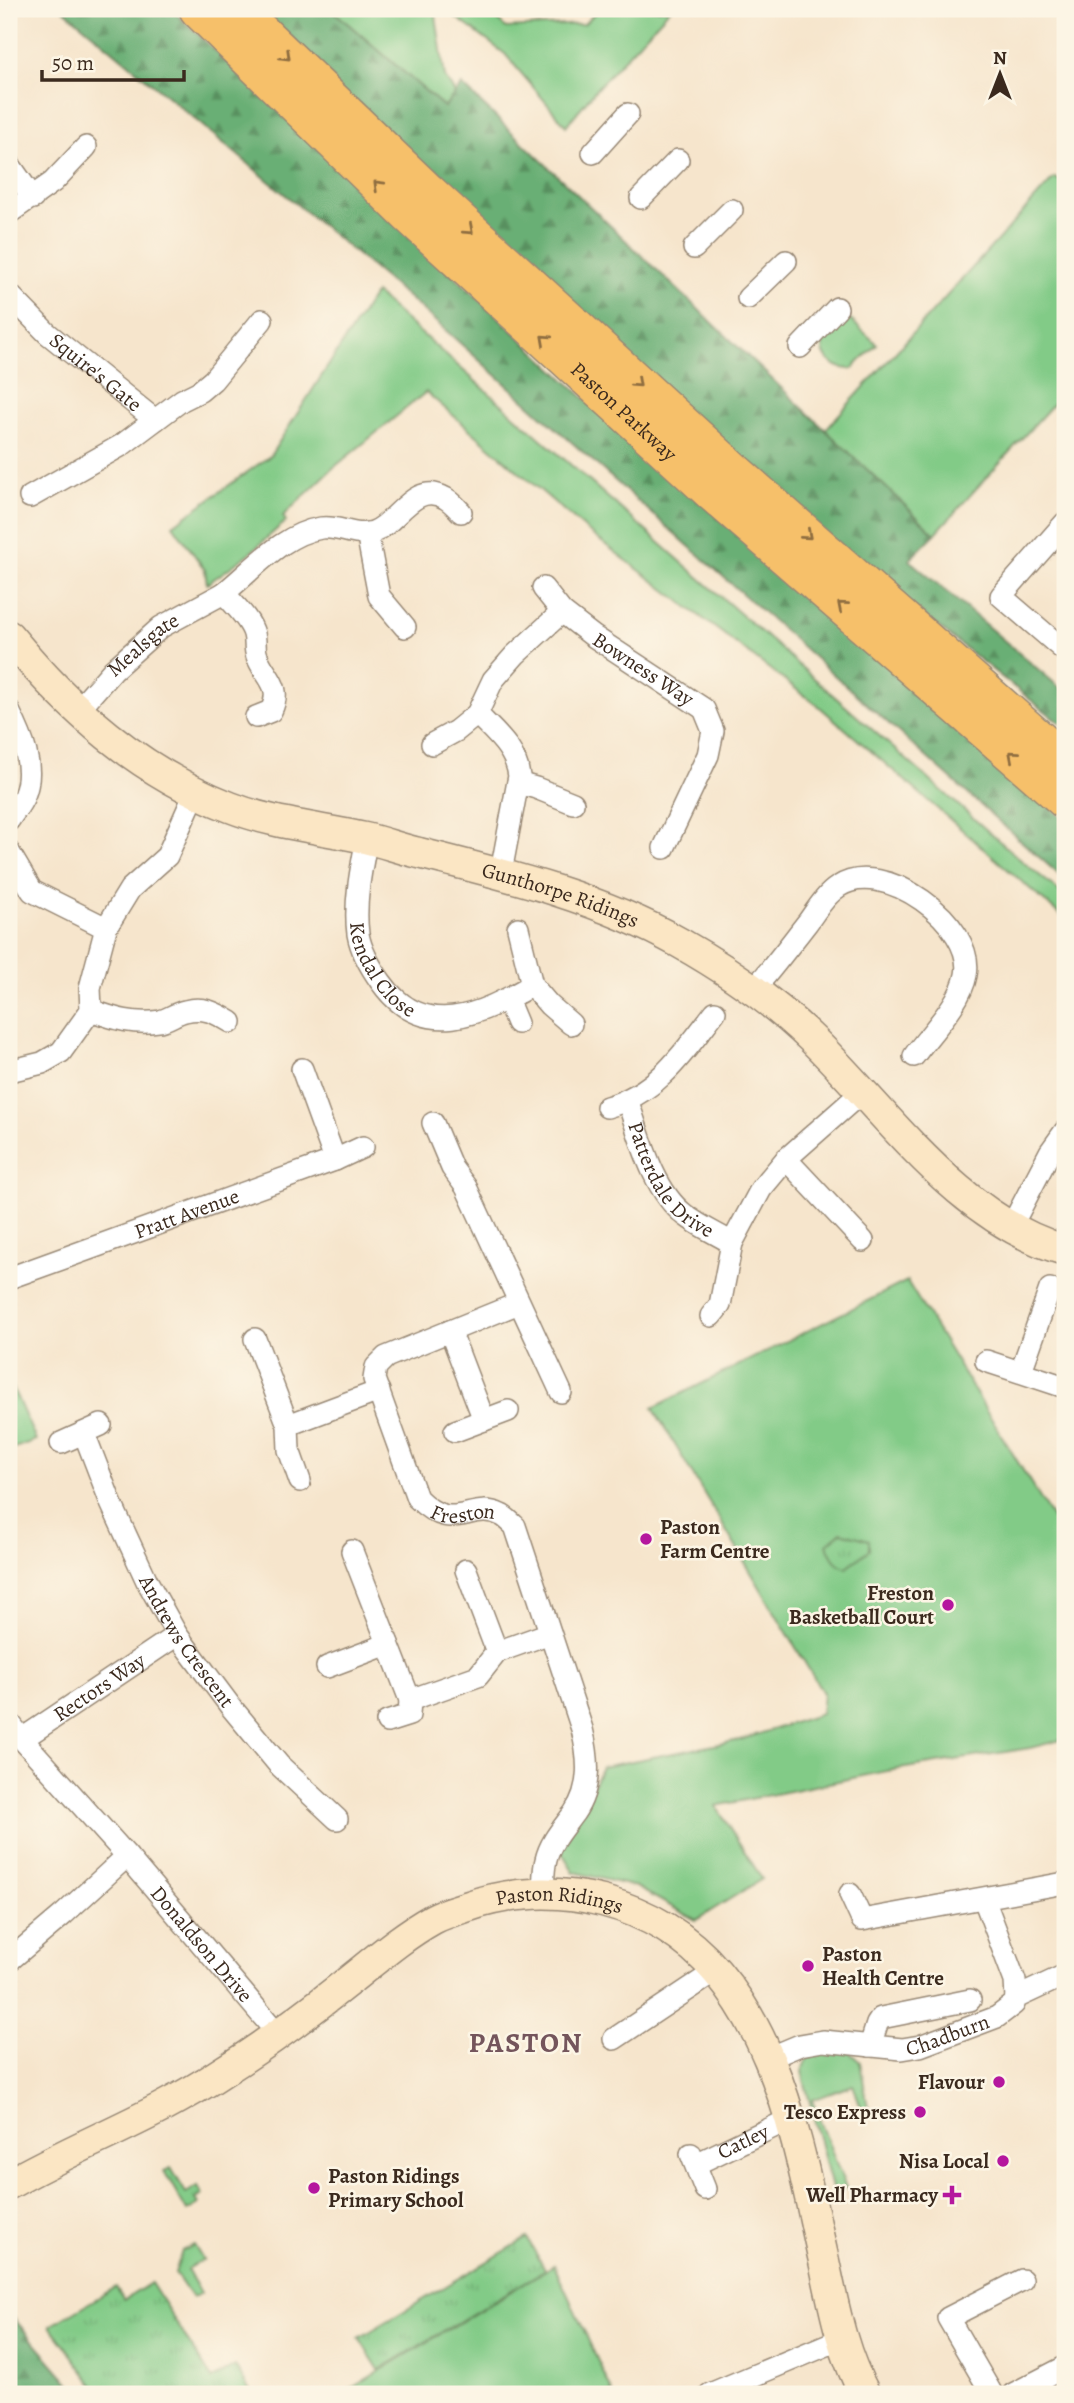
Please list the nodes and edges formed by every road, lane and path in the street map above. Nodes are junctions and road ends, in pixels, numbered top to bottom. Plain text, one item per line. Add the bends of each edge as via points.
1 (198, 9) edge
2 (237, 9) edge
3 (628, 114) dead end
4 (86, 147) dead end
5 (593, 153) dead end
6 (678, 160) dead end
7 (9, 164) edge
8 (33, 198) junction
9 (641, 198) dead end
10 (732, 210) dead end
11 (9, 213) edge
12 (694, 248) dead end
13 (786, 261) dead end
14 (9, 293) edge
15 (748, 298) dead end
16 (837, 308) dead end
17 (262, 320) dead end
18 (800, 347) dead end
19 (155, 420) junction
20 (30, 497) dead end
21 (461, 512) dead end
22 (1065, 523) edge
23 (368, 533) junction
24 (542, 588) dead end
25 (224, 593) junction
26 (562, 612) junction
27 (405, 627) dead end
28 (9, 636) edge
29 (1065, 651) edge
30 (9, 711) edge
31 (77, 711) junction
32 (477, 714) junction
33 (256, 717) dead end
34 (432, 744) dead end
35 (1065, 762) edge
36 (518, 783) junction
37 (196, 791) junction
38 (1065, 800) edge
39 (573, 803) dead end
40 (9, 820) edge
41 (367, 838) junction
42 (664, 848) dead end
43 (9, 852) edge
44 (500, 872) junction
45 (106, 928) junction
46 (518, 928) dead end
47 (532, 985) junction
48 (753, 990) junction
49 (508, 999) junction
50 (91, 1010) junction
51 (715, 1012) dead end
52 (231, 1022) dead end
53 (517, 1023) dead end
54 (571, 1024) dead end
55 (914, 1056) dead end
56 (302, 1069) dead end
57 (9, 1071) edge
58 (863, 1091) junction
59 (433, 1123) dead end
60 (1065, 1131) edge
61 (363, 1147) dead end
62 (786, 1159) junction
63 (335, 1160) junction
64 (1011, 1227) junction
65 (863, 1241) dead end
66 (732, 1243) junction
67 (1065, 1250) edge
68 (9, 1278) edge
69 (1050, 1289) dead end
70 (519, 1303) junction
71 (710, 1317) dead end
72 (450, 1331) junction
73 (255, 1339) dead end
74 (986, 1361) dead end
75 (1021, 1371) junction
76 (1065, 1387) edge
77 (379, 1391) junction
78 (561, 1392) dead end
79 (508, 1411) dead end
80 (484, 1420) junction
81 (288, 1425) junction
82 (455, 1431) dead end
83 (61, 1443) dead end
84 (300, 1481) dead end
85 (352, 1551) dead end
86 (466, 1570) dead end
87 (550, 1633) junction
88 (177, 1635) junction
89 (388, 1644) junction
90 (498, 1652) junction
91 (327, 1667) dead end
92 (410, 1700) junction
93 (9, 1722) edge
94 (387, 1722) dead end
95 (22, 1739) junction
96 (337, 1819) dead end
97 (127, 1856) junction
98 (1065, 1883) edge
99 (543, 1893) junction
100 (850, 1894) dead end
101 (984, 1899) junction
102 (11, 1959) dead end
103 (716, 1971) junction
104 (1065, 1975) edge
105 (1016, 1998) junction
106 (970, 2000) dead end
107 (277, 2033) junction
108 (614, 2039) dead end
109 (870, 2046) junction
110 (769, 2058) junction
111 (790, 2119) junction
112 (9, 2184) edge
113 (705, 2189) dead end
114 (1023, 2280) dead end
115 (841, 2339) junction
116 (1065, 2367) edge
117 (750, 2386) edge
118 (710, 2394) edge
119 (865, 2394) edge
120 (992, 2394) edge
121 (1013, 2394) edge

38 -> 1 highway, Paston Parkway via 714,494 408,214
2 -> 35 highway, Paston Parkway via 437,200 724,462
3 - 5 street
4 - 8 street
6 - 9 street
7 - 8 street
8 - 11 street
10 - 12 street
13 - 15 street
14 - 19 street, Squire's Gate via 47,332
16 - 18 street
17 - 19 street, Squire's Gate via 213,380
19 - 20 street, Squire's Gate via 122,445
21 - 23 street via 445,497 423,495 383,527
22 - 29 street via 1001,596
23 - 25 street, Mealsgate via 330,527 295,536
23 - 27 street via 379,596
24 - 26 street, Bowness Way
25 - 31 street, Mealsgate via 153,634
25 - 33 street via 251,626 257,658 273,682 276,701 271,711
26 - 32 street via 515,654 494,680
26 - 42 street, Bowness Way via 704,709 713,731 708,755
28 - 31 street, Gunthorpe Ridings
30 - 40 street via 25,744 29,773 24,796
31 - 37 street, Gunthorpe Ridings via 139,761
32 - 34 street
32 - 36 street via 511,750 517,761
36 - 39 street
36 - 44 street
37 - 41 street, Gunthorpe Ridings via 250,813
37 - 45 street via 167,856 130,888
41 - 44 street, Gunthorpe Ridings
41 - 49 street, Kendal Close via 356,910 358,937 370,966 392,998 417,1014 444,1018 471,1015
43 - 45 street via 32,891
44 - 48 street, Gunthorpe Ridings via 620,914 680,942
45 - 50 street via 89,988
46 - 47 street
47 - 49 street, Kendal Close
47 - 54 street
48 - 55 street via 839,886 865,877 912,892 950,925 965,950 967,973 961,991
48 - 58 street, Gunthorpe Ridings via 809,1036
49 - 53 street
50 - 52 street via 140,1023 210,1010
50 - 57 street via 61,1052 42,1063
51 - 66 street, Patterdale Drive via 666,1074 617,1105 664,1191 683,1214
56 - 63 street
58 - 62 street, Patterdale Drive
58 - 64 street, Gunthorpe Ridings via 926,1159
59 - 70 street
60 - 64 street
61 - 63 street, Pratt Avenue
62 - 65 street
62 - 66 street, Patterdale Drive via 761,1189
63 - 68 street, Pratt Avenue
64 - 67 street, Gunthorpe Ridings
66 - 71 street, Patterdale Drive via 720,1305
69 - 75 street
70 - 72 street, Freston
70 - 78 street
72 - 77 street, Freston via 401,1340 376,1367
72 - 80 street
73 - 81 street
74 - 75 street
75 - 76 street
77 - 81 street
77 - 87 street, Freston via 417,1498 430,1512 449,1517 484,1512 501,1515 514,1526
79 - 80 street
80 - 82 street
81 - 84 street via 289,1451
83 - 88 street, Andrews Crescent via 93,1429 111,1503 146,1581
85 - 89 street
86 - 90 street
87 - 90 street
87 - 99 street, Freston via 589,1758 584,1793 546,1860
88 - 95 street, Rectors Way
88 - 96 street, Andrews Crescent via 279,1765 316,1786
89 - 91 street
89 - 92 street
90 - 92 street via 478,1676
92 - 94 street via 409,1715
93 - 95 street, Donaldson Drive
95 - 97 street, Donaldson Drive
97 - 102 street
97 - 107 street, Donaldson Drive
98 - 101 street
99 - 103 street, Paston Ridings via 596,1899 640,1915 680,1938
99 - 107 street, Paston Ridings via 489,1899 435,1918
100 - 101 street via 862,1920
101 - 105 street via 1015,1981
103 - 108 street
103 - 110 street, Paston Ridings via 748,2015
104 - 105 street, Chadburn
105 - 109 street, Chadburn via 997,2017 920,2046
106 - 109 street, Chadburn via 881,2018
107 - 112 street, Paston Ridings via 172,2104
109 - 110 street, Chadburn via 823,2041
110 - 111 street, Paston Ridings
111 - 113 street, Catley via 694,2159
111 - 115 street, Paston Ridings
114 - 120 street via 948,2318
115 - 117 street
115 - 119 street, Paston Ridings
116 - 121 street
117 - 118 street

